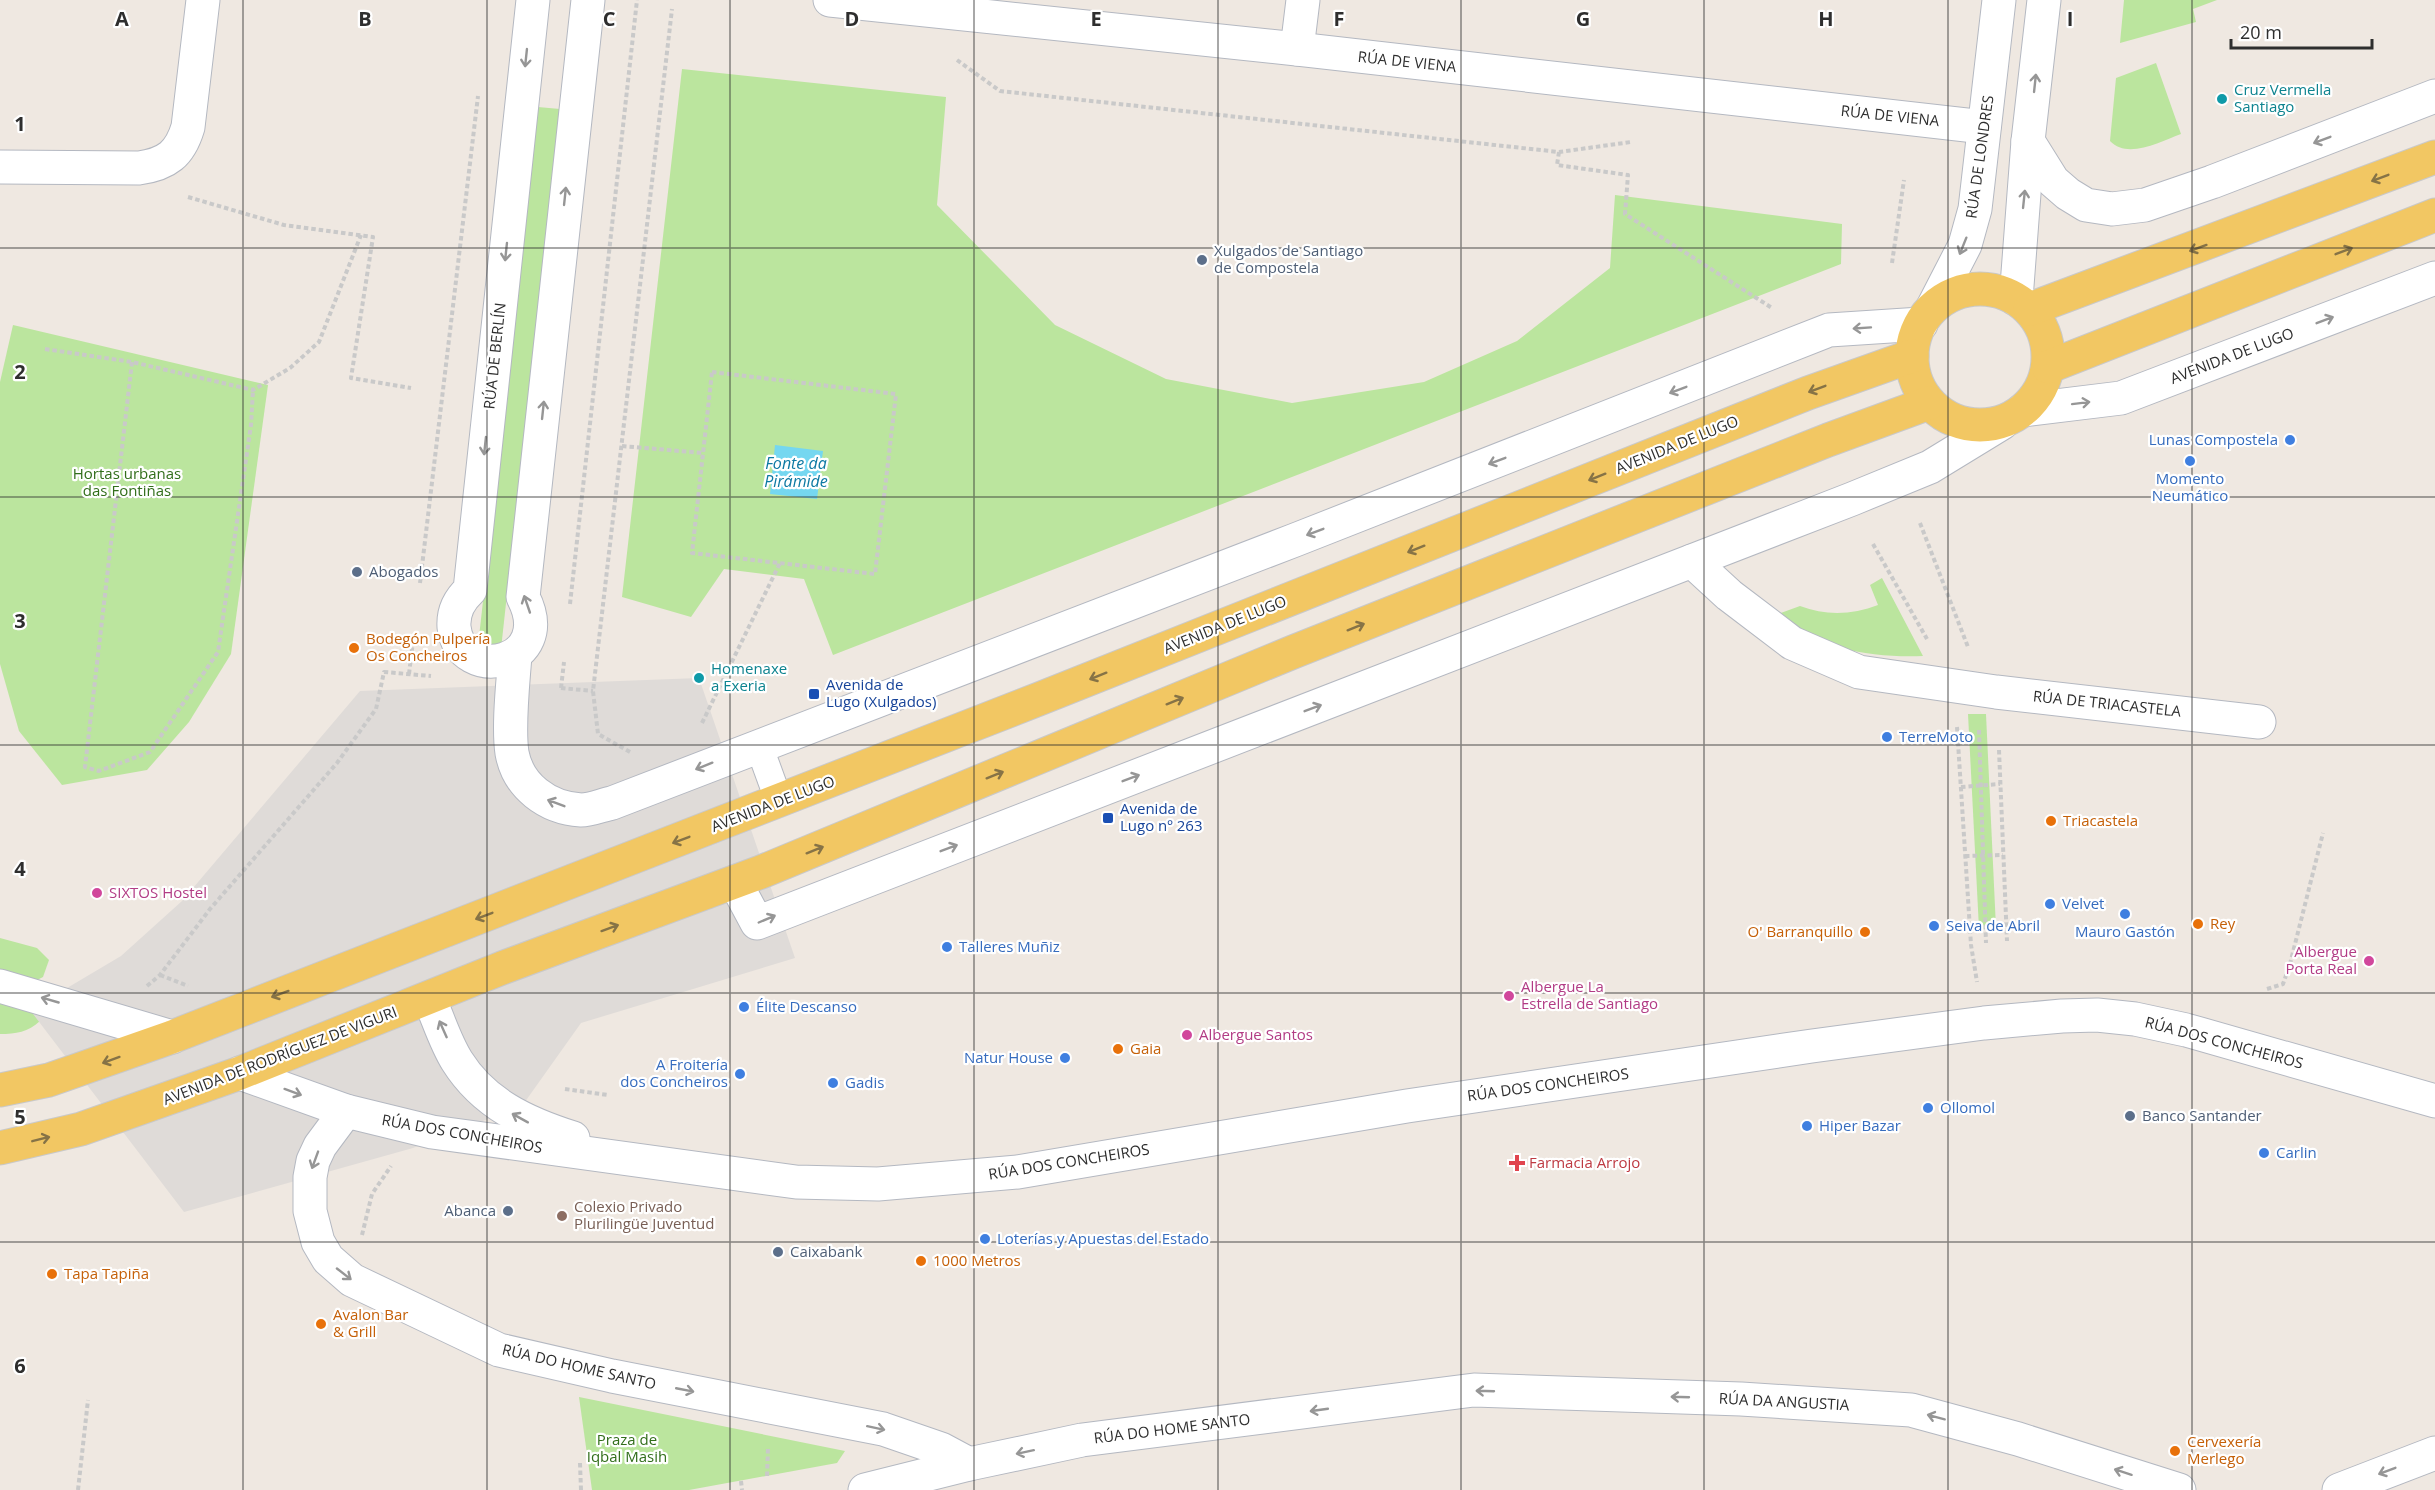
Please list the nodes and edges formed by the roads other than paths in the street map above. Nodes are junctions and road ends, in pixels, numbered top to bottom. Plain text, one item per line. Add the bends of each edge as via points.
1 (203, 0) edge
2 (533, 0) edge
3 (588, 0) edge
4 (830, 0) edge
5 (1303, 0) edge
6 (1999, 0) edge
7 (2044, 0) edge
8 (1297, 49) junction
9 (2435, 96) edge
10 (1984, 127) junction
11 (2028, 141) junction
12 (2435, 157) edge
13 (0, 167) edge
14 (2435, 215) edge
15 (2435, 278) edge
16 (2023, 304) junction
17 (1927, 315) junction
18 (1912, 356) junction
19 (2048, 367) junction
20 (1929, 403) junction
21 (2012, 416) junction
22 (1692, 561) junction
23 (514, 655) junction
24 (2259, 722) dead end
25 (759, 746) junction
26 (779, 801) junction
27 (735, 882) junction
28 (0, 986) edge
29 (429, 998) junction
30 (172, 1037) junction
31 (240, 1073) junction
32 (0, 1090) edge
33 (2435, 1101) edge
34 (346, 1111) junction
35 (0, 1148) edge
36 (655, 1164) junction
37 (1377, 1401) joint
38 (2435, 1453) edge
39 (969, 1464) junction
40 (865, 1490) edge
41 (2179, 1490) edge
42 (2339, 1490) edge

1 - 13 street via 188,126 183,144 172,157 158,165 139,168
2 -> 23 street, RÚA DE BERLÍN via 470,590 460,601 454,623 463,647 475,657 498,662
23 -> 3 street via 531,632 529,609 523,597
4 - 8 street, RÚA DE VIENA
5 - 8 street
6 - 10 street, RÚA DE LONDRES
11 -> 7 street
8 - 10 street, RÚA DE VIENA
9 -> 11 street via 2212,182 2145,205 2112,209 2086,204 2053,182
10 -> 17 street, RÚA DE LONDRES via 1970,229
16 -> 11 street
12 -> 16 main road
19 -> 14 main road
21 -> 15 street, AVENIDA DE LUGO via 2121,398
16 - 17 main road via 1996,291 1978,288 1957,292
16 - 19 main road via 2042,328
17 - 18 main road via 1914,339
17 -> 25 street via 1829,330
18 - 20 main road via 1918,384
18 -> 26 main road, AVENIDA DE LUGO via 1808,393
19 - 21 main road via 2035,398
20 - 21 main road via 1952,420 1966,424 1981,426
27 -> 20 main road via 1303,648
21 - 22 street, AVENIDA DE LUGO via 1930,467
22 - 24 street, RÚA DE TRIACASTELA via 1792,643 1859,672 1954,687
27 -> 22 street, AVENIDA DE LUGO via 757,923
25 -> 23 street via 612,803 582,810 555,806 533,792 519,774 512,752
25 - 26 lane
26 -> 30 main road, AVENIDA DE LUGO
29 -> 27 main road, AVENIDA DE RODRÍGUEZ DE VIGURI
30 -> 28 street
29 - 31 main road, AVENIDA DE RODRÍGUEZ DE VIGURI
36 -> 29 street, RÚA DOS CONCHEIROS via 534,1126 496,1104 457,1060
30 -> 32 main road via 50,1080
31 -> 34 street, RÚA DOS CONCHEIROS
35 -> 31 main road, AVENIDA DE RODRÍGUEZ DE VIGURI via 81,1129
33 - 36 street, RÚA DOS CONCHEIROS via 2186,1030 2135,1019 2062,1016 1766,1052 1407,1106 1018,1172 878,1184 796,1182
34 - 36 street, RÚA DOS CONCHEIROS via 420,1130
34 -> 39 street, RÚA DO HOME SANTO via 313,1161 310,1211 318,1242 328,1260 352,1280 499,1350 883,1430 940,1449
37 -> 39 street, RÚA DO HOME SANTO via 1082,1440
41 -> 37 street, RÚA DA ANGUSTIA via 1911,1410 1741,1399 1474,1390
38 -> 42 street
39 - 40 street, RÚA DO HOME SANTO

